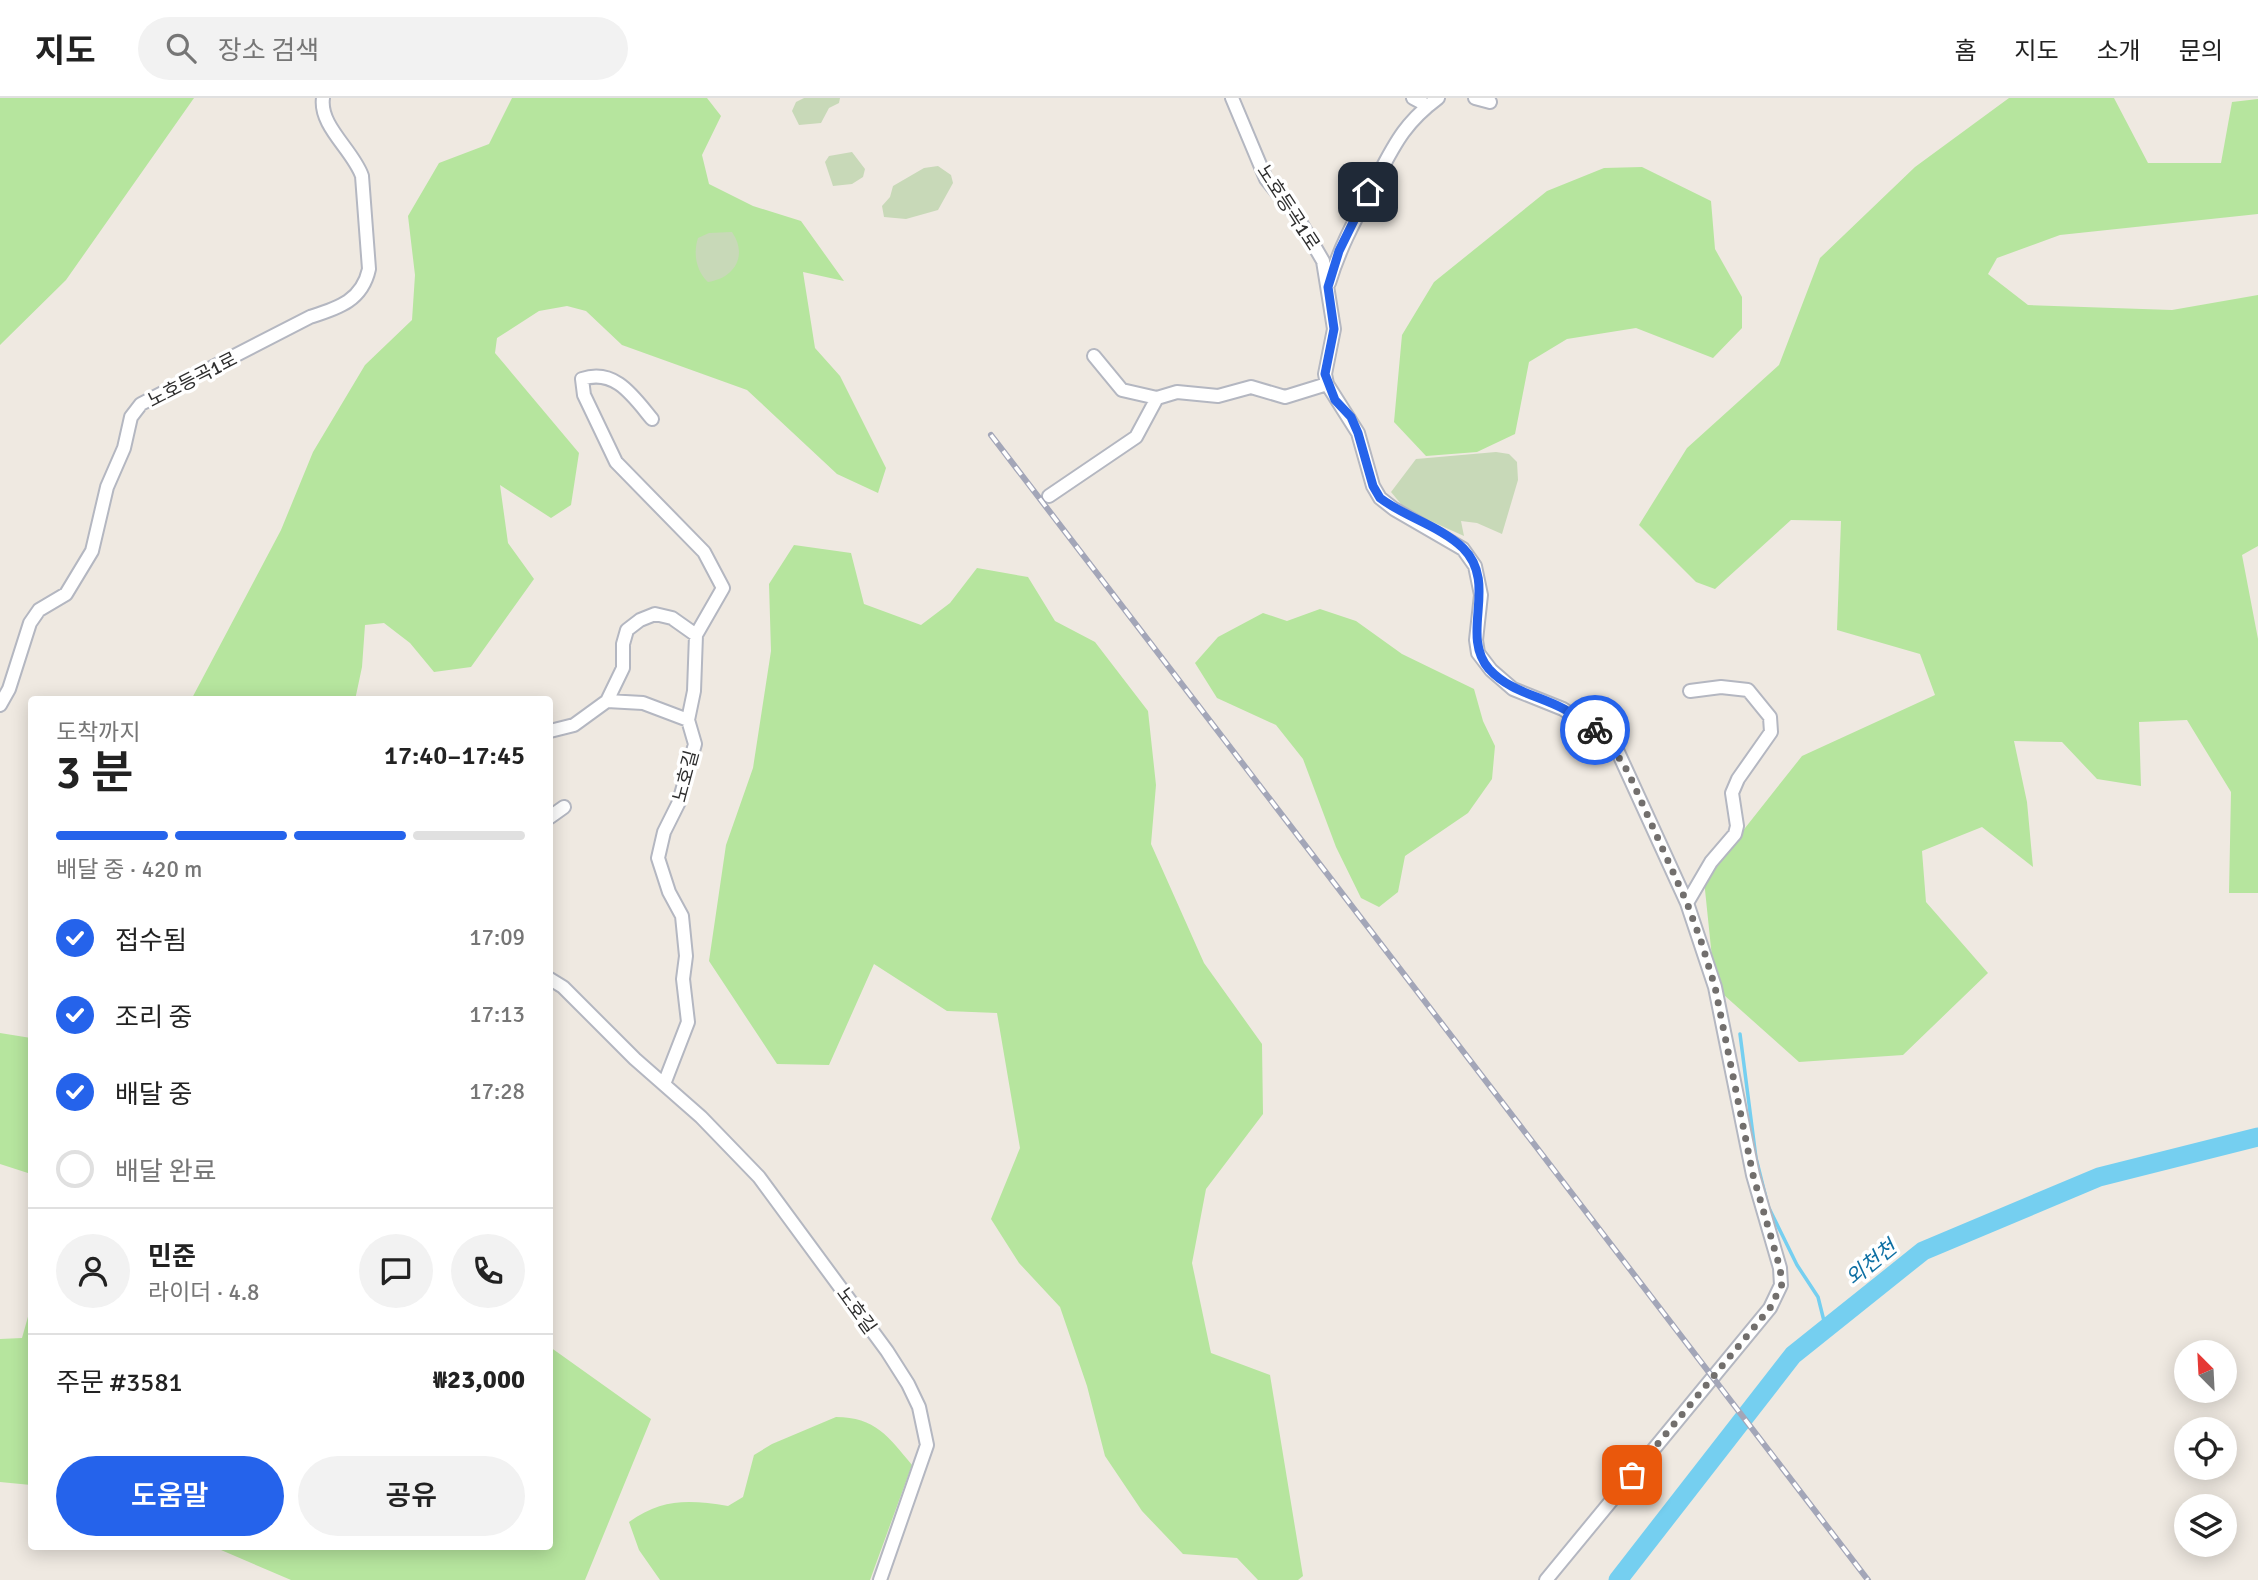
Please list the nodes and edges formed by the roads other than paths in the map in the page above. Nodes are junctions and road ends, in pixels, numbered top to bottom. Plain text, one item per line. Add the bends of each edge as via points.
1 (323, 98) edge
2 (1232, 98) edge
3 (1413, 98) edge
4 (1475, 98) edge
5 (1433, 102) edge
6 (1490, 102) dead end
7 (1328, 287) junction
8 (1094, 356) dead end
9 (1327, 384) junction
10 (1157, 398) junction
11 (652, 419) dead end
12 (1049, 496) dead end
13 (696, 635) junction
14 (1690, 691) dead end
15 (607, 701) junction
16 (0, 705) edge
17 (688, 720) junction
18 (553, 730) edge
19 (564, 807) dead end
20 (553, 815) edge
21 (1687, 903) junction
22 (553, 981) edge
23 (664, 1084) junction
24 (880, 1580) edge
25 (1546, 1580) edge

1 - 16 street, 노호등곡1로 via 323,115 362,176 366,282 350,302 291,326 141,404 131,417 107,487 92,551 66,594 39,610 30,623
2 - 7 street, 노호등곡1로 via 1266,179 1314,240
3 - 5 street
4 - 6 street
5 - 7 street via 1394,142 1339,251
7 - 9 street, 노호등곡1로 via 1334,329
8 - 10 street via 1122,390
9 - 10 street via 1285,397 1251,387 1218,396 1177,392
9 - 21 street via 1354,425 1380,498 1463,549 1475,566 1481,595 1478,653 1513,688 1563,709 1608,740 1628,772
10 - 12 street via 1136,437
11 - 13 street via 622,384 592,376 582,379 584,395 616,462 704,552 723,588
13 - 15 street via 672,618 656,614 640,620 627,630 623,668
13 - 17 street, 노호길
14 - 21 street via 1748,690 1770,717 1771,732 1732,793 1738,826 1735,834 1711,862
15 - 17 street via 643,703
15 - 18 street via 574,725
17 - 23 street, 노호길 via 695,744 658,858 684,925 688,1022
19 - 20 street
21 - 25 street via 1715,987 1747,1152 1782,1284 1770,1308
22 - 23 street, 노호길
23 - 24 street, 노호길 via 731,1147 789,1215 887,1351 919,1407 927,1445

